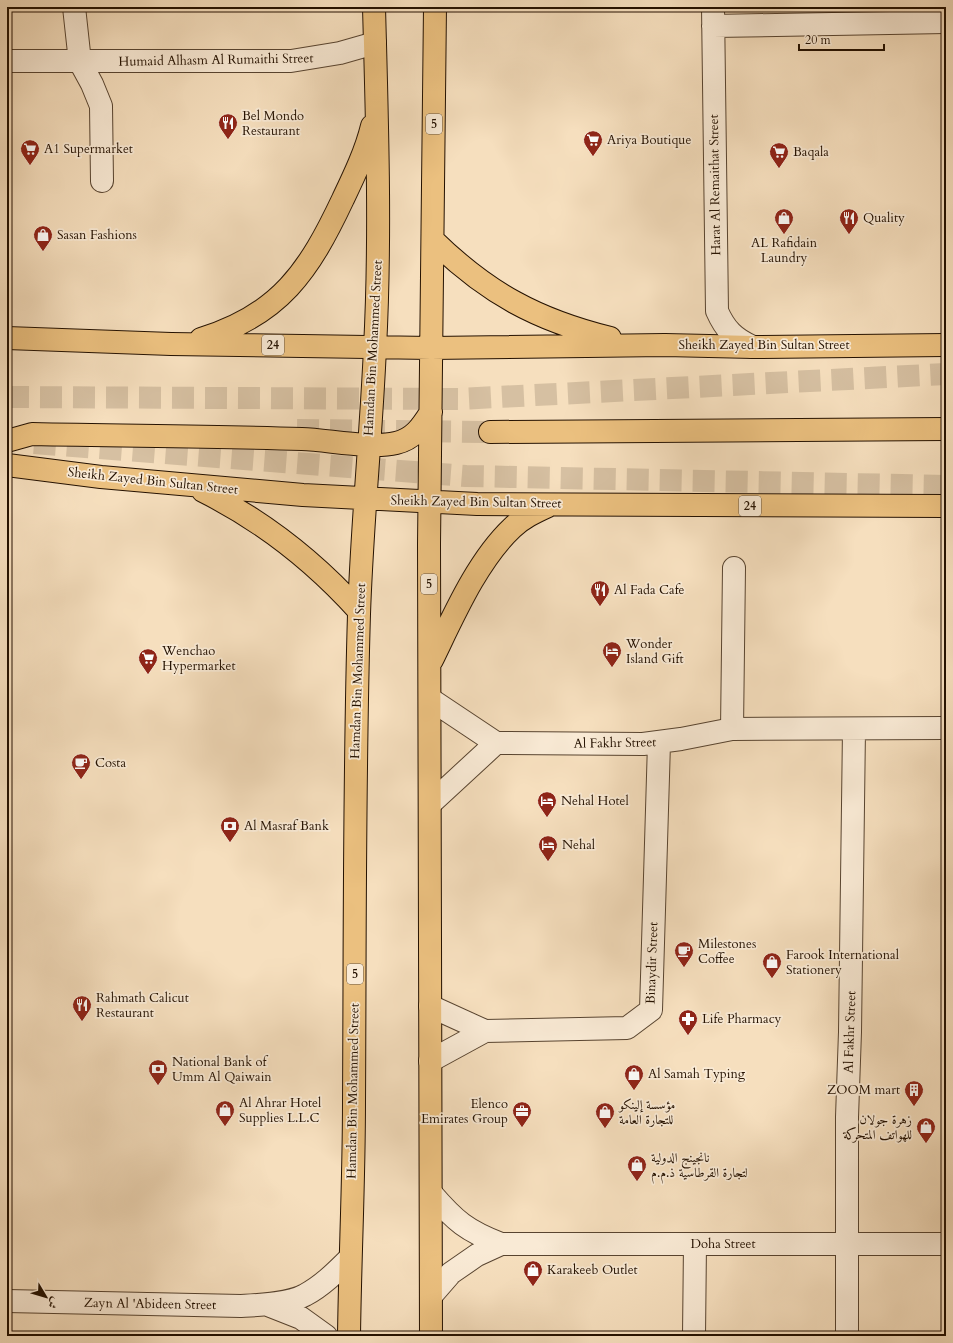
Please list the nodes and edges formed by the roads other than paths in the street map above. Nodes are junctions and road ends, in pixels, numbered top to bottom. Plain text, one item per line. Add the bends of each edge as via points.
1 (74, 7) edge
2 (374, 7) edge
3 (435, 7) edge
4 (713, 16) edge
5 (946, 22) edge
6 (375, 43) junction
7 (7, 61) edge
8 (80, 62) junction
9 (377, 102) junction
10 (102, 181) dead end
11 (433, 240) junction
12 (11, 334) edge
13 (171, 344) junction
14 (665, 345) junction
15 (946, 345) edge
16 (376, 346) junction
17 (753, 347) junction
18 (431, 348) junction
19 (431, 412) junction
20 (946, 429) edge
21 (490, 432) tunnel mouth
22 (7, 441) edge
23 (369, 444) junction
24 (7, 465) edge
25 (195, 486) junction
26 (365, 499) junction
27 (430, 502) junction
28 (553, 504) junction
29 (946, 506) edge
30 (734, 568) dead end
31 (359, 612) junction
32 (430, 665) junction
33 (430, 699) junction
34 (854, 728) junction
35 (946, 728) edge
36 (732, 729) junction
37 (496, 743) junction
38 (659, 743) junction
39 (430, 804) junction
40 (430, 1006) junction
41 (485, 1031) junction
42 (430, 1061) junction
43 (431, 1193) junction
44 (501, 1244) junction
45 (695, 1244) junction
46 (848, 1244) junction
47 (946, 1244) edge
48 (350, 1258) junction
49 (431, 1296) junction
50 (7, 1301) edge
51 (268, 1305) junction
52 (326, 1336) edge
53 (349, 1336) edge
54 (431, 1336) edge
55 (694, 1336) edge
56 (847, 1336) edge

1 - 8 street
2 - 6 main road, Hamdan Bin Mohammed Street / 5
3 - 11 main road, 5
4 - 5 street
4 - 17 street, Harat Al Remaithat Street via 717,311 730,334 740,342
6 - 8 street, Humaid Alhasm Al Rumaithi Street via 346,52 291,61
6 - 9 main road, Hamdan Bin Mohammed Street / 5
7 - 8 street, Humaid Alhasm Al Rumaithi Street
8 - 10 street via 100,106
9 - 13 main road via 369,139 350,184 329,229 292,285 269,306 246,321 197,340
9 - 16 main road, Hamdan Bin Mohammed Street / 5
11 - 14 main road via 472,276 533,313 576,329 620,340
11 - 18 main road, 5
12 - 13 main road, Sheikh Zayed Bin Sultan Street / 24
13 - 16 main road, Sheikh Zayed Bin Sultan Street / 24
14 - 17 main road, Sheikh Zayed Bin Sultan Street / 24
14 - 18 main road, Sheikh Zayed Bin Sultan Street / 24
15 - 17 main road, Sheikh Zayed Bin Sultan Street / 24
16 - 18 main road, Sheikh Zayed Bin Sultan Street / 24
16 - 23 main road, Hamdan Bin Mohammed Street / 5
18 - 19 main road, 5
19 - 23 main road via 422,427 412,436 396,443
19 - 27 main road, 5
20 - 21 main road
22 - 23 main road via 32,434 303,439
23 - 26 main road, Hamdan Bin Mohammed Street / 5
24 - 25 main road, Sheikh Zayed Bin Sultan Street / 24
25 - 26 main road, Sheikh Zayed Bin Sultan Street / 24
25 - 31 main road via 230,505 280,538 320,570
26 - 27 main road, Sheikh Zayed Bin Sultan Street / 24
26 - 31 main road, Hamdan Bin Mohammed Street / 5
27 - 28 main road, Sheikh Zayed Bin Sultan Street / 24
27 - 32 main road, 5
28 - 29 main road, Sheikh Zayed Bin Sultan Street / 24
28 - 32 main road via 524,519 493,548 455,613
30 - 36 street
31 - 48 main road, Hamdan Bin Mohammed Street / 5
32 - 33 main road, 5
33 - 37 street
33 - 39 main road, 5
34 - 35 street, Al Fakhr Street
34 - 36 street, Al Fakhr Street
34 - 46 street, Al Fakhr Street via 851,1017 847,1117
36 - 38 street, Al Fakhr Street
37 - 38 street, Al Fakhr Street
37 - 39 street
38 - 41 street, Binaydir Street via 651,1010 627,1028
39 - 40 main road, 5
40 - 41 street, Binaydir Street
40 - 42 main road, 5
41 - 42 street, Binaydir Street
42 - 43 main road, 5
43 - 44 street, Doha Street via 452,1217 478,1235
43 - 49 main road, 5
44 - 45 street, Doha Street
44 - 49 street, Doha Street via 478,1255 451,1273
45 - 46 street, Doha Street
45 - 55 street
46 - 47 street, Doha Street
46 - 56 street, Al Fakhr Street
48 - 51 street, Zayn Al 'Abideen Street via 326,1282 303,1296
48 - 53 main road, Hamdan Bin Mohammed Street / 5
49 - 54 main road, 5
50 - 51 street, Zayn Al 'Abideen Street
51 - 52 street, Zayn Al 'Abideen Street via 301,1318

